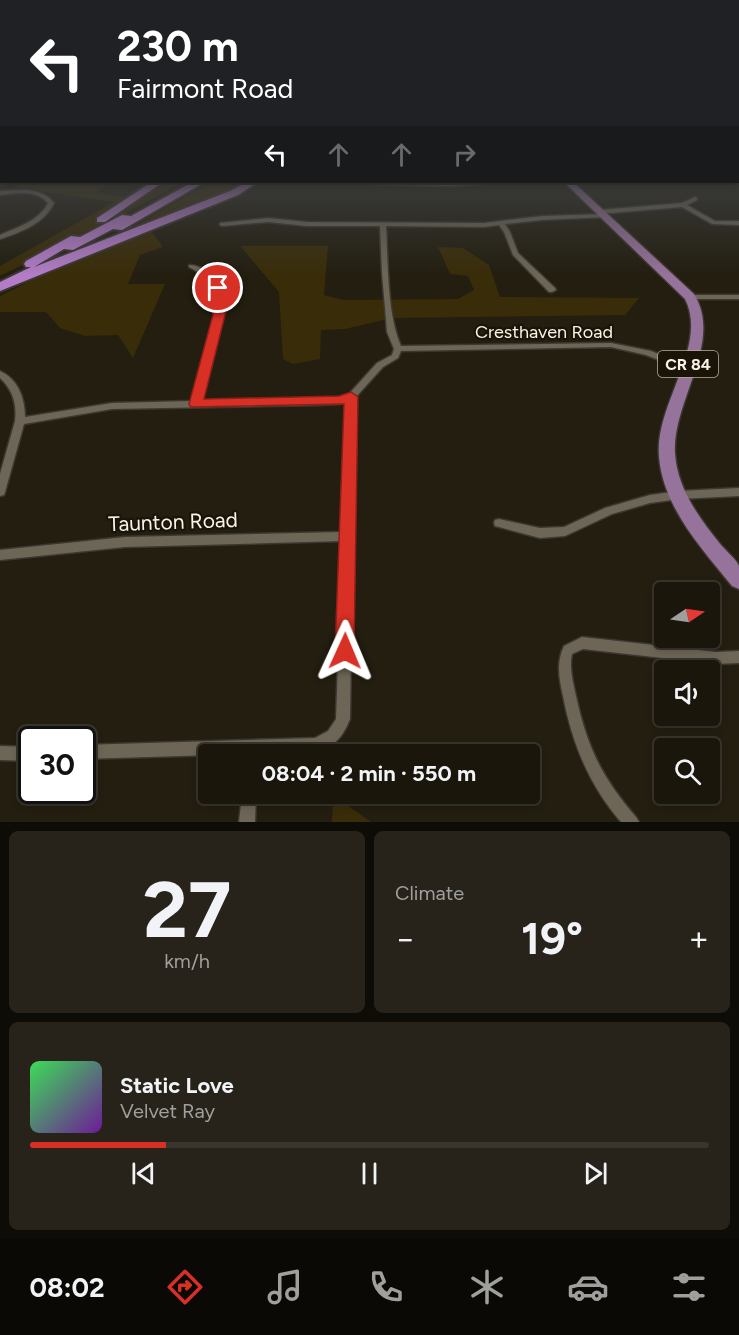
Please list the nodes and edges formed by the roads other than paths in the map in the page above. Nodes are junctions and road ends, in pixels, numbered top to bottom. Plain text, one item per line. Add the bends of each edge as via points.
1 (47, 198) edge
2 (134, 198) edge
3 (159, 198) edge
4 (171, 198) edge
5 (220, 198) edge
6 (585, 198) edge
7 (695, 199) dead end
8 (683, 205) junction
9 (602, 214) junction
10 (501, 223) junction
11 (739, 223) edge
12 (222, 224) dead end
13 (383, 225) junction
14 (0, 237) edge
15 (191, 266) dead end
16 (13, 274) junction
17 (27, 274) junction
18 (0, 280) edge
19 (0, 288) edge
20 (552, 290) dead end
21 (690, 297) junction
22 (739, 297) edge
23 (398, 349) junction
24 (687, 368) junction
25 (0, 374) edge
26 (351, 397) junction
27 (196, 404) junction
28 (20, 421) junction
29 (0, 492) edge
30 (739, 492) edge
31 (679, 495) junction
32 (499, 523) dead end
33 (348, 536) junction
34 (0, 555) edge
35 (739, 580) edge
36 (739, 657) edge
37 (315, 744) edge
38 (198, 751) edge
39 (96, 752) edge
40 (0, 753) edge
41 (18, 754) edge
42 (248, 804) edge
43 (247, 822) edge
44 (631, 822) edge

1 - 14 street via 51,203 39,218
2 - 16 highway
3 - 16 highway
4 - 17 highway
5 - 17 highway
6 - 9 main road, CR 84
7 - 8 street
8 - 9 street
8 - 11 street via 719,224
9 - 10 street
9 - 21 main road, CR 84
10 - 13 street
10 - 20 street via 515,254
12 - 13 street via 274,220
13 - 23 street via 391,332
15 - 27 street via 201,270 222,297
16 - 18 highway
17 - 19 highway
21 - 22 street
21 - 24 main road, CR 84 via 697,308 699,326
23 - 24 street, Cresthaven Road via 611,345 648,353
23 - 26 street
24 - 31 main road, CR 84 via 672,413 667,448
25 - 28 street via 17,392
26 - 27 street via 340,401
26 - 33 street
27 - 28 street via 112,406
28 - 29 street
30 - 31 street
31 - 32 street via 629,504 564,531 540,532
31 - 35 main road, CR 84 via 702,534
33 - 34 street, Taunton Road via 114,543
33 - 37 street via 343,719 327,741
36 - 44 street via 716,658 591,643 568,650 563,664 582,748 606,793
38 - 39 street
40 - 41 street
42 - 43 street

